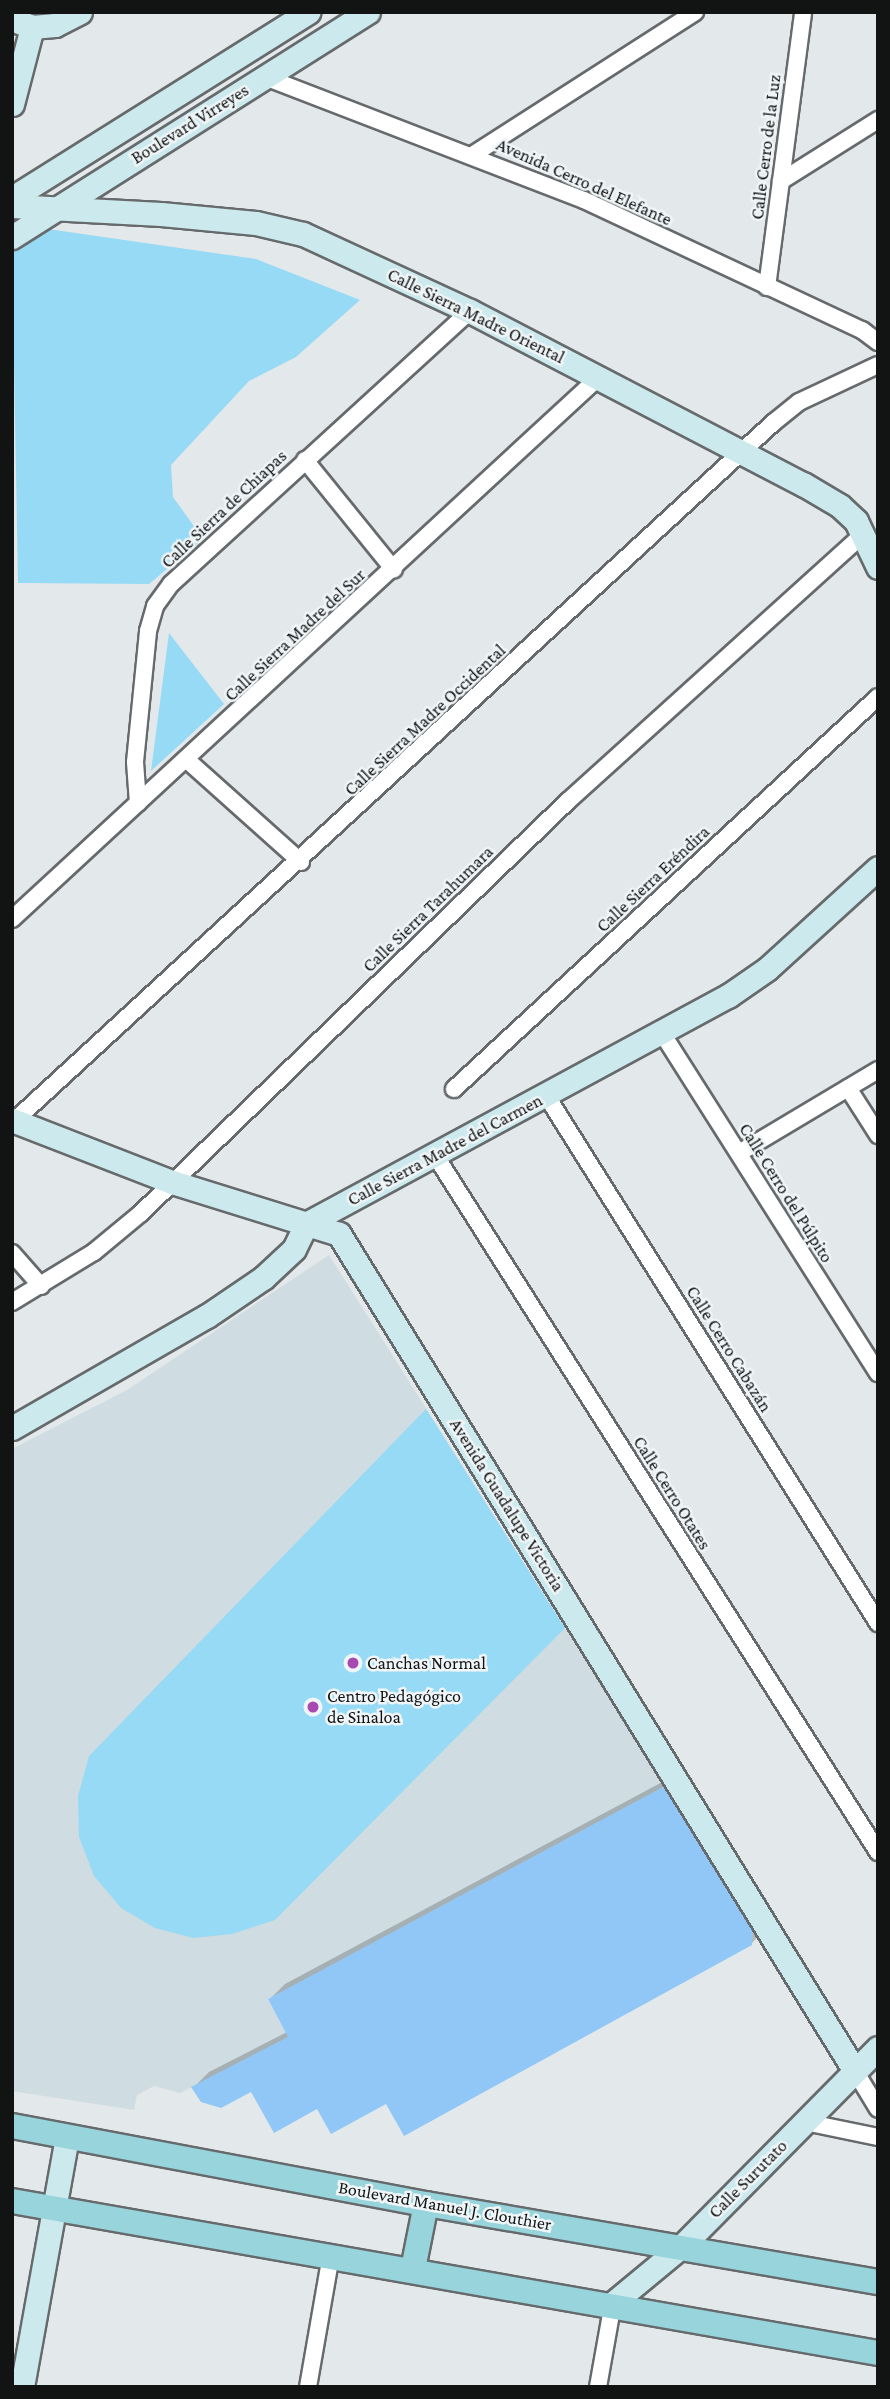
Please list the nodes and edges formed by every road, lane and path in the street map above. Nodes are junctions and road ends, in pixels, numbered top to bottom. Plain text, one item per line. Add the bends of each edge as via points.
1 (79, 12) edge
2 (309, 12) edge
3 (368, 12) edge
4 (695, 12) edge
5 (803, 12) edge
6 (22, 23) edge
7 (265, 77) junction
8 (12, 104) edge
9 (878, 120) edge
10 (474, 154) junction
11 (781, 181) junction
12 (12, 198) edge
13 (12, 206) edge
14 (56, 209) junction
15 (12, 237) edge
16 (767, 287) junction
17 (470, 311) junction
18 (878, 342) edge
19 (878, 365) edge
20 (600, 376) junction
21 (741, 454) junction
22 (304, 460) junction
23 (863, 534) junction
24 (878, 567) edge
25 (394, 570) junction
26 (878, 697) edge
27 (187, 760) junction
28 (138, 803) junction
29 (300, 862) junction
30 (878, 868) edge
31 (12, 919) edge
32 (662, 1033) junction
33 (878, 1070) edge
34 (848, 1088) junction
35 (454, 1089) dead end
36 (546, 1096) junction
37 (13, 1121) edge
38 (878, 1135) edge
39 (739, 1153) junction
40 (435, 1155) junction
41 (172, 1182) junction
42 (306, 1224) junction
43 (12, 1253) edge
44 (41, 1286) junction
45 (12, 1302) edge
46 (878, 1373) edge
47 (12, 1428) edge
48 (878, 1623) edge
49 (878, 1852) edge
50 (878, 2048) edge
51 (855, 2071) junction
52 (878, 2109) edge
53 (805, 2122) junction
54 (12, 2126) edge
55 (67, 2137) junction
56 (878, 2137) edge
57 (12, 2201) edge
58 (426, 2204) junction
59 (54, 2208) junction
60 (683, 2245) junction
61 (331, 2255) junction
62 (413, 2270) junction
63 (878, 2282) edge
64 (613, 2303) junction
65 (878, 2353) edge
66 (22, 2387) edge
67 (308, 2387) edge
68 (598, 2387) edge

1 - 6 street via 55,25
2 - 12 street, Boulevard Virreyes
3 - 7 street, Boulevard Virreyes
4 - 10 street
5 - 11 street, Calle Cerro de la Luz
6 - 8 street
7 - 10 street, Avenida Cerro del Elefante
7 - 14 street, Boulevard Virreyes
9 - 11 street
10 - 16 street, Avenida Cerro del Elefante via 584,200
11 - 16 street, Calle Cerro de la Luz
13 - 14 street, Calle Sierra Madre Oriental
14 - 15 street, Boulevard Virreyes
14 - 17 street, Calle Sierra Madre Oriental via 243,222 303,234
16 - 18 street, Avenida Cerro del Elefante via 862,330
17 - 20 street, Calle Sierra Madre Oriental
17 - 22 street, Calle Sierra de Chiapas
19 - 21 street, Calle Sierra Madre Occidental via 799,402
20 - 21 street, Calle Sierra Madre Oriental
20 - 25 street, Calle Sierra Madre del Sur
21 - 23 street, Calle Sierra Madre Oriental via 840,506
21 - 29 street, Calle Sierra Madre Occidental
22 - 25 street
22 - 28 street, Calle Sierra de Chiapas via 171,584 155,606 148,631 135,762
23 - 24 street, Calle Sierra Madre Oriental
23 - 41 street, Calle Sierra Tarahumara via 568,800
25 - 27 street, Calle Sierra Madre del Sur
26 - 35 street, Calle Sierra Eréndira
27 - 28 street, Calle Sierra Madre del Sur
27 - 29 street
28 - 31 street, Calle Sierra Madre del Sur
29 - 37 street, Calle Sierra Madre Occidental
30 - 32 street, Calle Sierra Madre del Carmen via 767,969
32 - 36 street, Calle Sierra Madre del Carmen
32 - 39 street, Calle Cerro del Púlpito
33 - 34 street
34 - 38 street
34 - 39 street
36 - 40 street, Calle Sierra Madre del Carmen
36 - 48 street, Calle Cerro Cabazán
37 - 41 street, Avenida Guadalupe Victoria
39 - 46 street, Calle Cerro del Púlpito
40 - 42 street, Calle Sierra Madre del Carmen
40 - 49 street, Calle Cerro Otates
41 - 42 street, Avenida Guadalupe Victoria
41 - 44 street, Calle Sierra Tarahumara via 94,1252
42 - 47 street via 294,1249 241,1293 108,1376
42 - 51 street, Avenida Guadalupe Victoria via 338,1234
43 - 44 street
44 - 45 street, Calle Sierra Tarahumara
50 - 51 street, Calle Surutato
51 - 52 street
51 - 53 street, Calle Surutato
53 - 56 street
53 - 60 street, Calle Surutato
54 - 55 main road, Boulevard Manuel J. Clouthier
55 - 58 main road, Boulevard Manuel J. Clouthier
55 - 59 street
57 - 59 main road
58 - 60 main road, Boulevard Manuel J. Clouthier
58 - 62 main road
59 - 61 main road
59 - 66 street
60 - 63 main road, Boulevard Manuel J. Clouthier
60 - 64 street, Calle Surutato
61 - 62 main road
61 - 67 street
62 - 64 main road
64 - 65 main road
64 - 68 street

